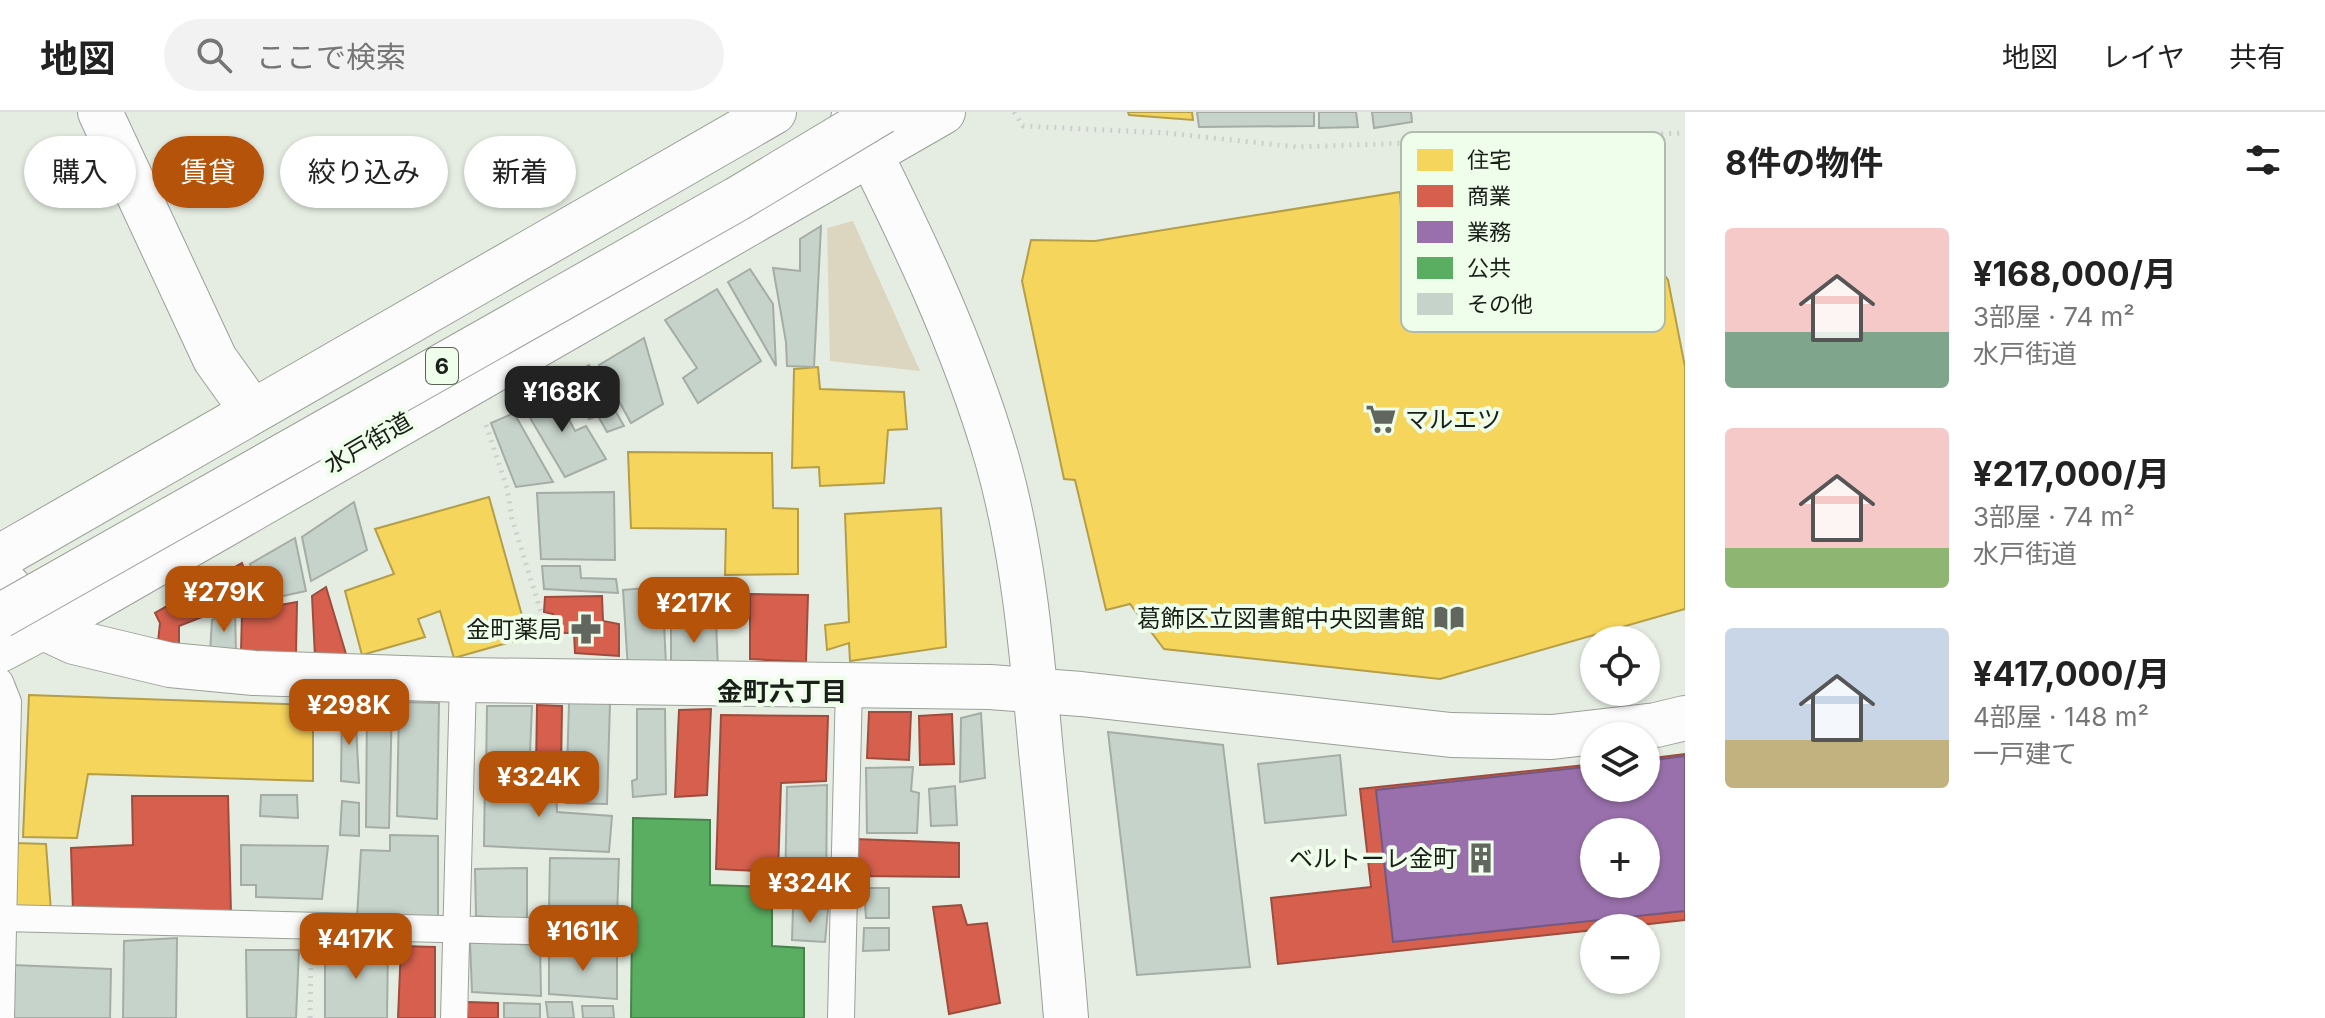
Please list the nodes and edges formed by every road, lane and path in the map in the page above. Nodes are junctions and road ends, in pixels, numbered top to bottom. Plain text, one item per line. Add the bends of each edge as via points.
1 (100, 112) edge
2 (719, 112) edge
3 (774, 112) edge
4 (850, 112) edge
5 (882, 112) edge
6 (943, 112) edge
7 (1014, 112) edge
8 (1685, 133) edge
9 (1665, 134) edge
10 (1401, 143) edge
11 (871, 155) junction
12 (240, 394) junction
13 (484, 419) dead end
14 (0, 541) edge
15 (0, 557) edge
16 (0, 577) edge
17 (0, 616) edge
18 (44, 628) junction
19 (0, 650) edge
20 (463, 680) junction
21 (563, 681) junction
22 (0, 682) edge
23 (849, 685) junction
24 (1035, 691) junction
25 (1685, 718) edge
26 (3, 918) junction
27 (311, 927) junction
28 (456, 931) junction
29 (605, 933) dead end
30 (1, 1018) edge
31 (310, 1018) edge
32 (454, 1018) edge
33 (841, 1018) edge
34 (1066, 1018) edge

1 - 12 main road via 215,359
2 - 12 main road
3 - 15 main road, 6
4 - 11 main road
5 - 17 main road, 水戸街道 / 6, bridge
6 - 11 main road, 水戸街道 / 6
7 - 10 path via 1023,126 1167,133 1297,147
8 - 9 path
11 - 18 main road, 水戸街道 / 6
11 - 24 main road via 940,303 997,459 1027,610
12 - 14 main road
13 - 21 path
16 - 18 main road
18 - 19 main road, 水戸街道 / 6
18 - 20 main road via 74,642 170,665
20 - 21 main road
20 - 28 lane
21 - 23 main road
22 - 26 lane via 8,702
23 - 24 main road
23 - 33 lane
24 - 25 main road via 1451,735 1552,737
24 - 34 main road
26 - 27 lane
26 - 30 lane
27 - 28 lane
27 - 31 path
28 - 29 lane
28 - 32 lane

